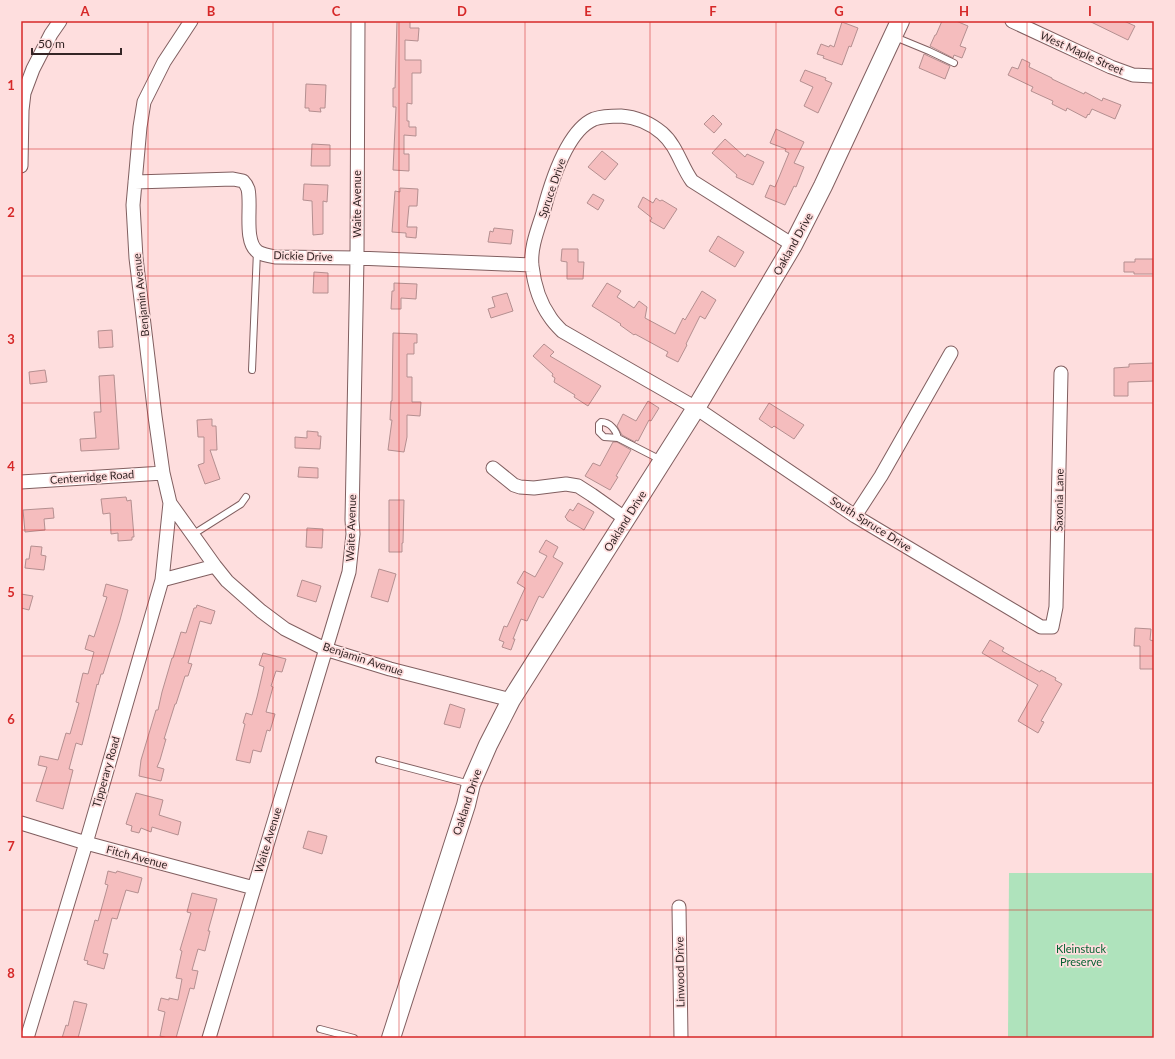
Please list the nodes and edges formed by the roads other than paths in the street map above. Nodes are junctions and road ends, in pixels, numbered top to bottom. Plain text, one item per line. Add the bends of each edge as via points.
1 (60, 21) edge
2 (191, 21) edge
3 (358, 21) edge
4 (1012, 21) edge
5 (897, 29) edge
6 (954, 63) dead end
7 (1154, 76) edge
8 (21, 166) edge
9 (135, 182) junction
10 (793, 245) junction
11 (257, 251) junction
12 (357, 258) junction
13 (532, 265) junction
14 (951, 353) dead end
15 (252, 370) dead end
16 (1061, 373) dead end
17 (696, 408) junction
18 (618, 438) dead end
19 (662, 461) junction
20 (492, 468) dead end
21 (163, 473) junction
22 (21, 482) edge
23 (246, 497) dead end
24 (170, 503) junction
25 (855, 516) junction
26 (626, 519) junction
27 (192, 535) junction
28 (214, 566) junction
29 (162, 580) junction
30 (1052, 627) joint
31 (325, 649) junction
32 (511, 700) junction
33 (379, 760) dead end
34 (471, 784) junction
35 (21, 823) edge
36 (86, 843) junction
37 (254, 888) junction
38 (679, 907) dead end
39 (320, 1029) dead end
40 (27, 1038) edge
41 (209, 1038) edge
42 (354, 1038) edge
43 (391, 1038) edge
44 (681, 1038) edge

1 - 8 street via 51,34 24,93
2 - 9 street, Benjamin Avenue via 164,62 144,102
3 - 12 street, Waite Avenue
4 - 7 street, West Maple Street via 1110,67 1133,75
5 - 6 lane via 929,51
5 - 10 main road, Oakland Drive
9 - 11 street via 233,179 243,181 248,187 250,237 252,246
9 - 21 street, Benjamin Avenue via 133,205 136,258
10 - 13 street, Spruce Drive via 692,181 675,149 662,133 644,121 627,116 608,116 593,120 581,128 559,162 533,246
10 - 17 main road, Oakland Drive
11 - 12 street, Dickie Drive via 264,255 276,256
11 - 15 lane
12 - 13 street, Dickie Drive
12 - 31 street, Waite Avenue via 353,534 349,572
13 - 17 street, Spruce Drive via 543,304 550,318 562,331
14 - 25 street via 881,476
16 - 30 street, Saxonia Lane via 1056,607
17 - 19 main road, Oakland Drive
17 - 25 street, South Spruce Drive
18 - 19 lane
19 - 26 main road, Oakland Drive
20 - 26 street via 520,487 566,484 578,486
21 - 22 street, Centerridge Road
21 - 24 street, Benjamin Avenue
23 - 27 lane via 241,504
24 - 27 street, Benjamin Avenue
24 - 29 street, Tipperary Road
25 - 30 street, South Spruce Drive via 1041,626
26 - 32 main road, Oakland Drive
27 - 28 street, Benjamin Avenue
28 - 29 street
28 - 31 street, Benjamin Avenue via 243,596 285,629
29 - 36 street, Tipperary Road
31 - 32 street, Benjamin Avenue via 390,669
31 - 37 street, Waite Avenue
32 - 34 main road, Oakland Drive
33 - 34 lane
34 - 43 main road, Oakland Drive
35 - 36 street, Fitch Avenue
36 - 37 street, Fitch Avenue
36 - 40 street, Tipperary Road
37 - 41 street, Waite Avenue
38 - 44 street, Linwood Drive
39 - 42 lane

